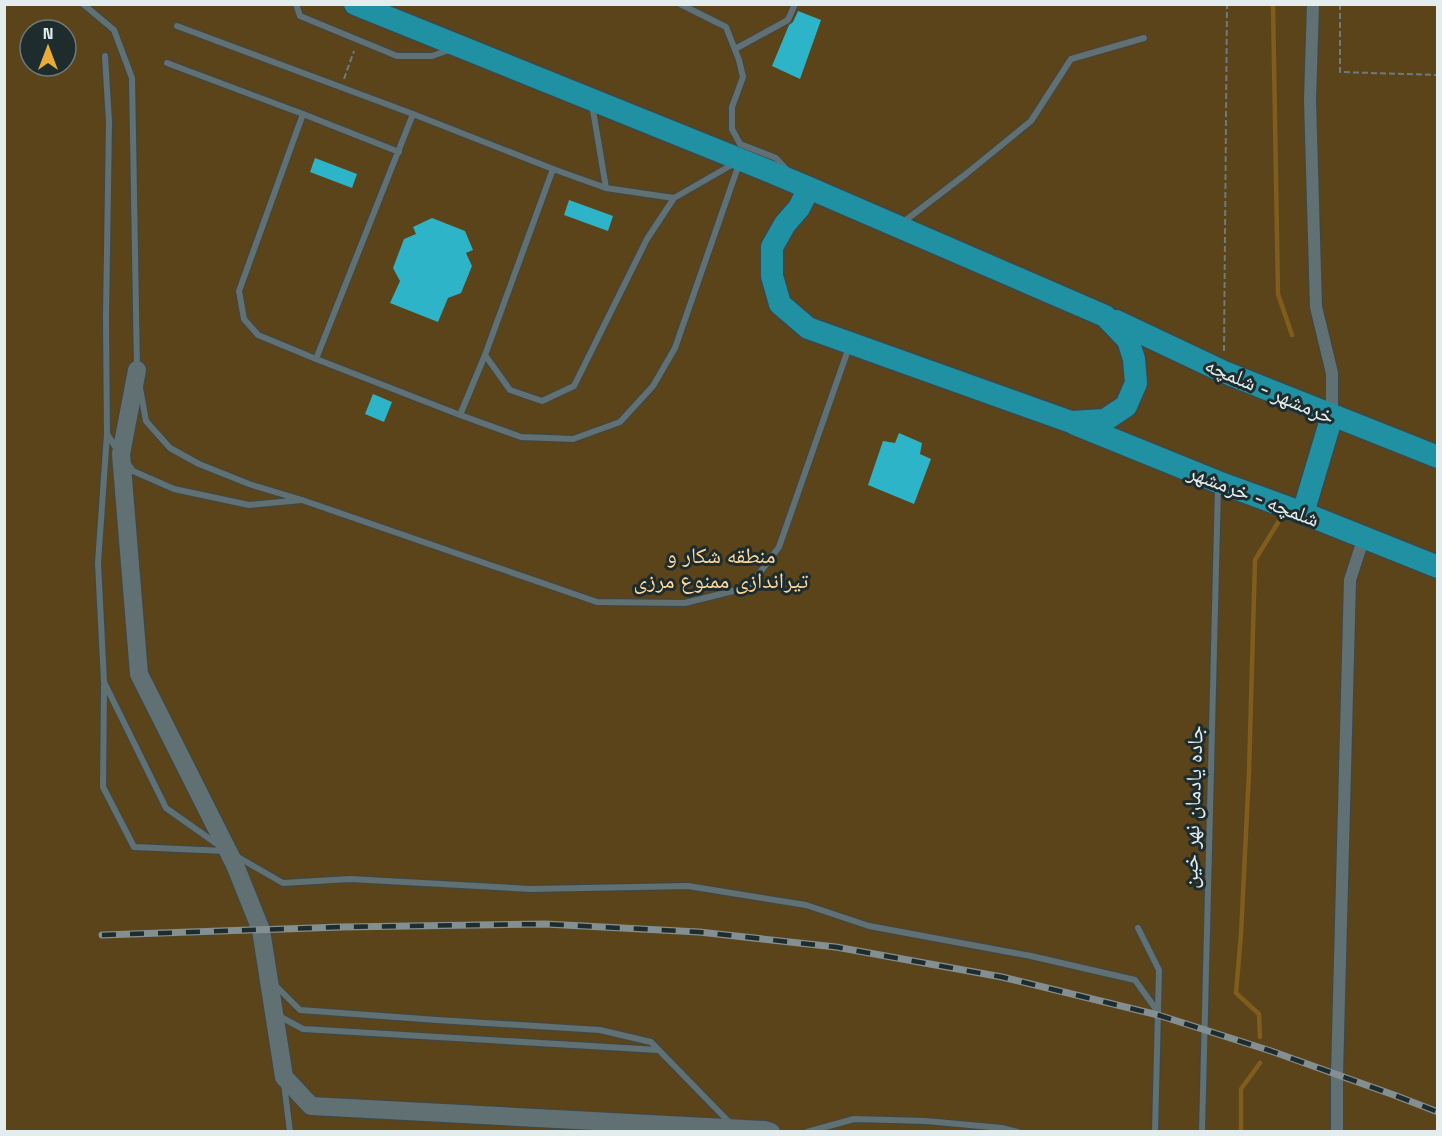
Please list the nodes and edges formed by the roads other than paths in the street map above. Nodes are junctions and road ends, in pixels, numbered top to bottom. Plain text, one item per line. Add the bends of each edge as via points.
1 (83, 4) edge
2 (296, 4) edge
3 (355, 4) edge
4 (680, 4) edge
5 (795, 4) edge
6 (1312, 4) edge
7 (177, 26) dead end
8 (1144, 38) dead end
9 (458, 47) junction
10 (735, 49) junction
11 (105, 56) dead end
12 (167, 63) dead end
13 (591, 101) junction
14 (303, 114) junction
15 (413, 114) junction
16 (399, 152) junction
17 (740, 160) junction
18 (553, 169) junction
19 (804, 186) junction
20 (606, 188) junction
21 (674, 198) junction
22 (896, 226) junction
23 (1105, 316) junction
24 (850, 344) junction
25 (485, 356) junction
26 (316, 359) junction
27 (137, 370) junction
28 (460, 416) junction
29 (1332, 416) junction
30 (1071, 422) junction
31 (106, 434) junction
32 (121, 454) junction
33 (1437, 457) edge
34 (1218, 482) junction
35 (302, 500) junction
36 (1303, 513) junction
37 (1364, 537) junction
38 (1437, 567) edge
39 (104, 682) junction
40 (228, 851) junction
41 (1138, 928) dead end
42 (268, 977) junction
43 (1158, 1012) junction
44 (273, 1013) junction
45 (658, 1050) junction
46 (284, 1077) junction
47 (735, 1128) junction
48 (290, 1131) edge
49 (771, 1131) edge
50 (807, 1131) edge
51 (1018, 1131) edge
52 (1155, 1131) edge
53 (1202, 1131) edge
54 (1337, 1131) edge

1 - 27 lane via 114,30 132,78
2 - 9 lane via 300,16 398,56 432,56
3 - 9 highway, خرمشهر - شلمچه
4 - 10 lane via 726,27
5 - 10 lane via 788,20
6 - 29 street via 1310,100 1316,307 1332,373
7 - 15 lane
8 - 22 lane via 1071,59 1031,121
9 - 13 highway, خرمشهر - شلمچه
10 - 19 lane via 743,77 732,107 732,129 740,144 776,158
11 - 31 lane via 109,122
12 - 14 lane
13 - 17 highway, خرمشهر - شلمچه
13 - 20 lane
14 - 16 lane
14 - 26 lane via 239,291 244,319 258,335
15 - 16 lane
15 - 18 lane
16 - 26 lane
17 - 19 highway, خرمشهر - شلمچه
17 - 21 lane
17 - 28 lane via 675,348 654,386 620,422 573,439 521,437
18 - 20 lane
18 - 25 lane
19 - 22 highway, خرمشهر - شلمچه
19 - 24 highway, شلمچه - خرمشهر via 799,208 772,247 772,276 780,304 808,328
20 - 21 lane
21 - 25 lane via 647,239 574,386 542,401 510,390
22 - 23 highway, خرمشهر - شلمچه
23 - 29 highway, خرمشهر - شلمچه via 1224,372
23 - 30 highway via 1128,340 1136,382 1126,406 1105,420
24 - 30 highway, شلمچه - خرمشهر
24 - 35 lane via 779,547 749,587 686,603 597,602
25 - 28 lane
26 - 28 lane
27 - 32 main road
27 - 35 lane via 146,421 170,448 249,484
29 - 33 highway, خرمشهر - شلمچه
29 - 36 highway
30 - 34 highway, شلمچه - خرمشهر
31 - 32 lane
31 - 39 lane via 98,562
32 - 35 lane via 133,471 174,489 249,505
32 - 40 main road via 140,674
34 - 36 highway, شلمچه - خرمشهر
34 - 53 lane, جاده یادمان نهر خین
36 - 37 highway, شلمچه - خرمشهر
37 - 38 highway, شلمچه - خرمشهر
37 - 54 street via 1350,580
39 - 40 lane via 166,808
39 - 40 lane via 103,786 134,846
40 - 42 main road via 261,930
40 - 43 lane via 283,883 350,879 531,889 688,886 806,905 869,926 1135,980
41 - 43 lane via 1159,970
42 - 44 main road
42 - 45 lane via 300,1010 600,1030 651,1042
43 - 52 lane
44 - 45 lane via 303,1029
44 - 46 main road
45 - 47 lane
46 - 47 main road via 311,1106
46 - 48 lane
47 - 49 main road
50 - 51 lane via 854,1119 926,1121

